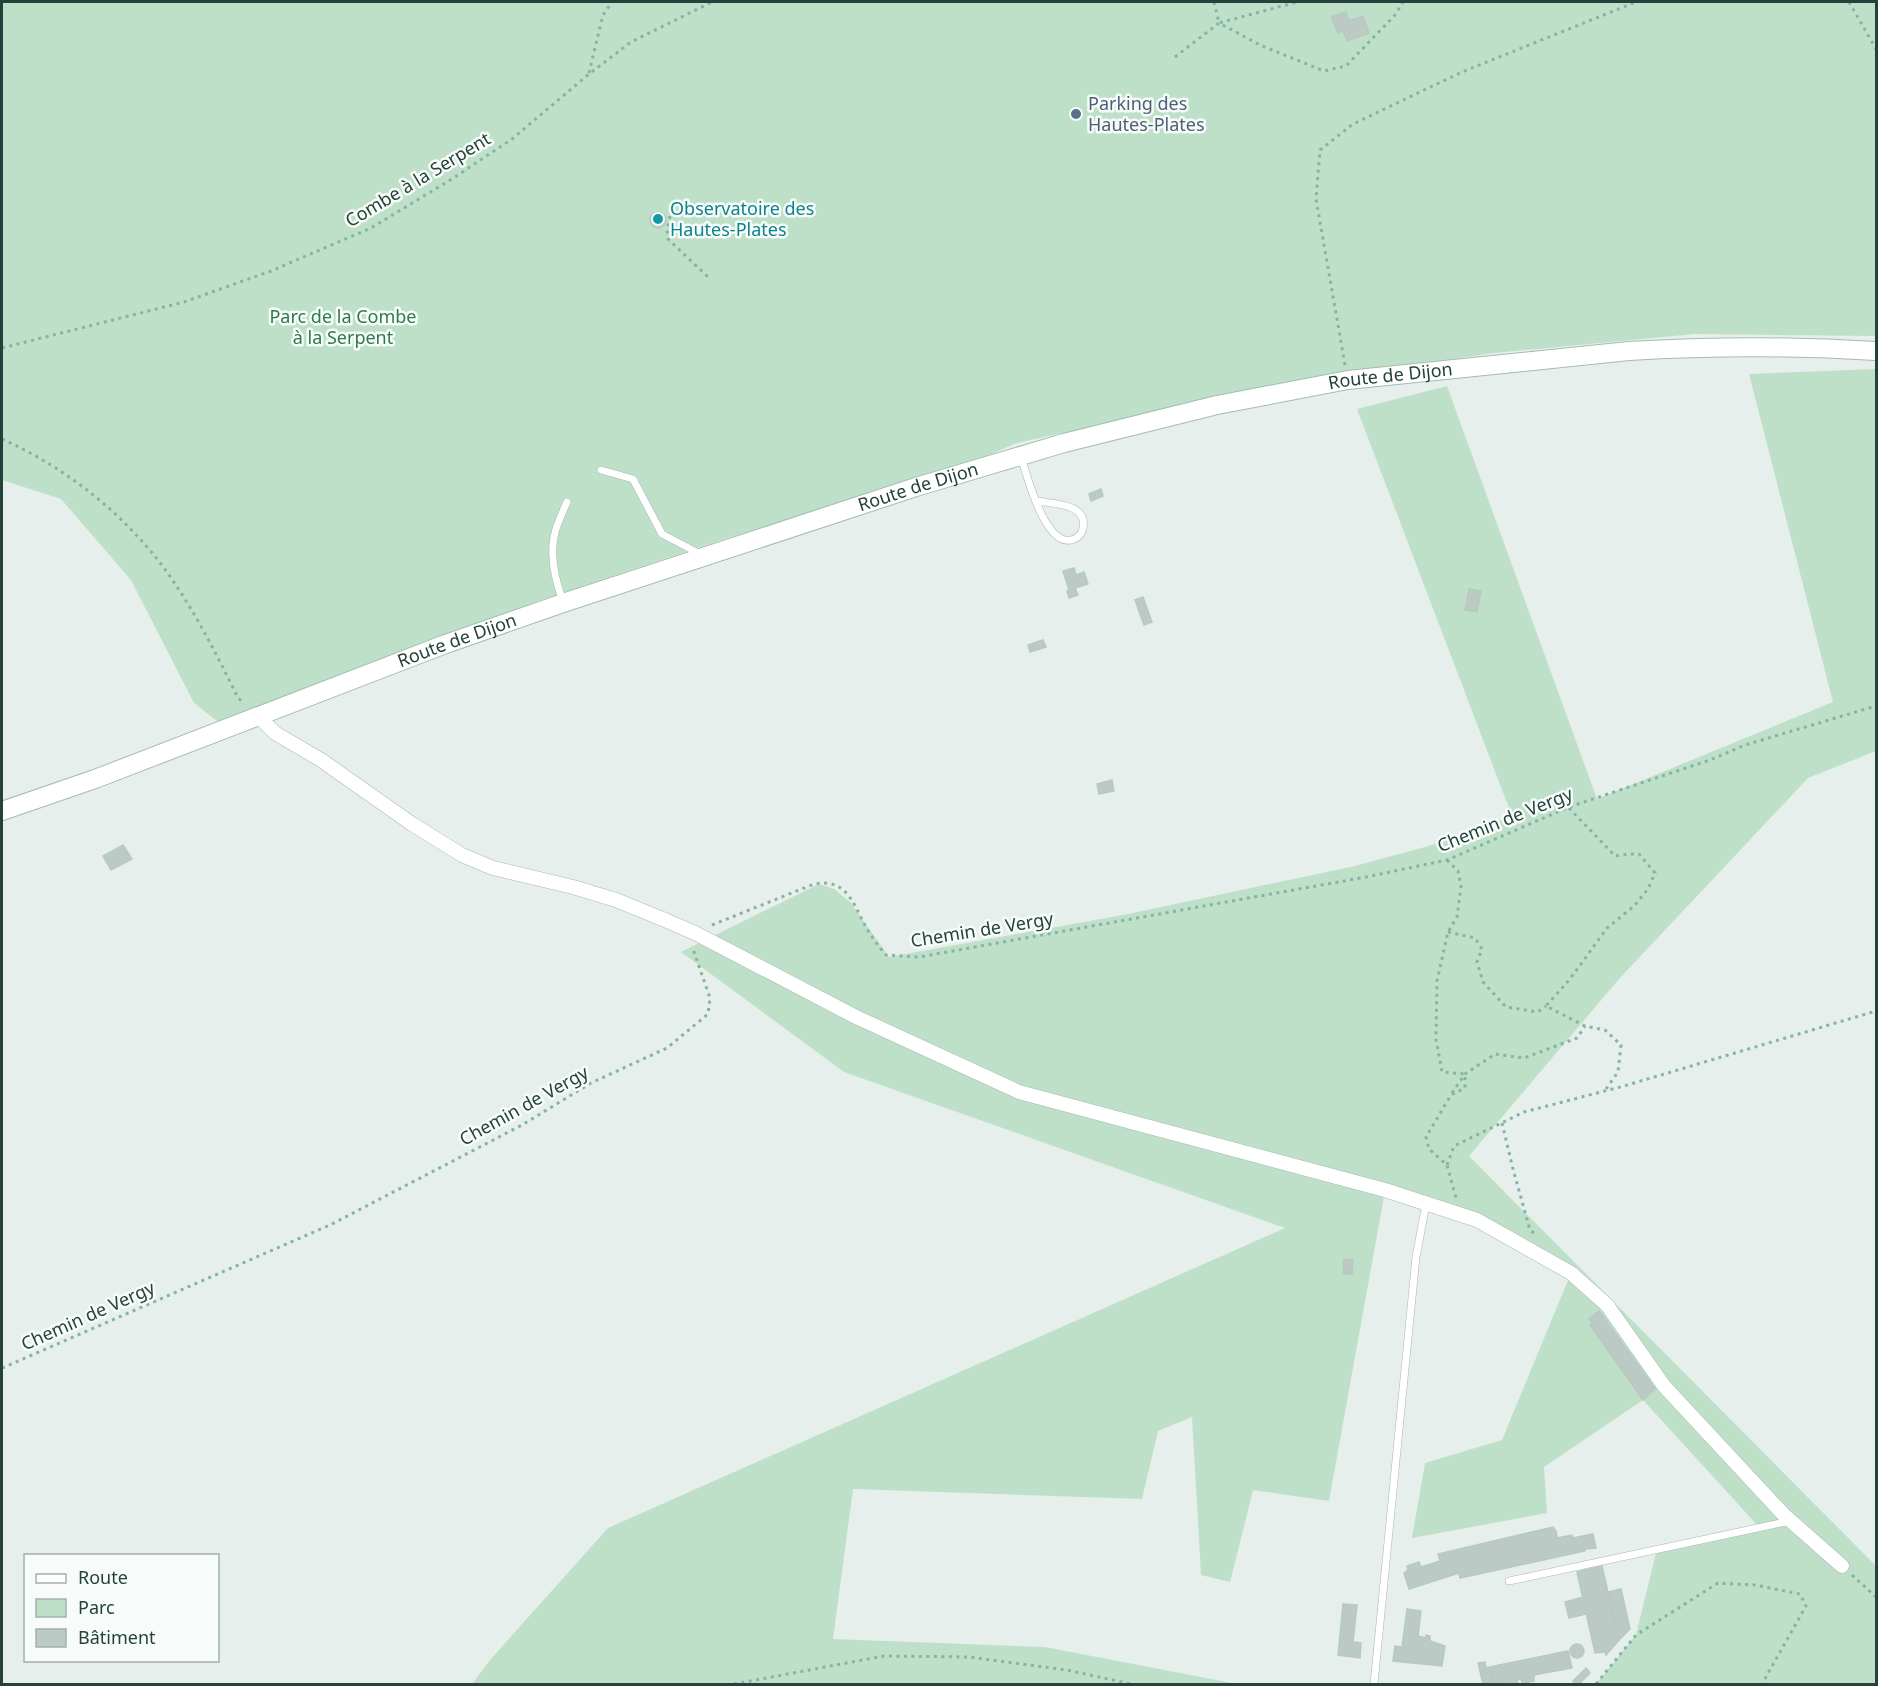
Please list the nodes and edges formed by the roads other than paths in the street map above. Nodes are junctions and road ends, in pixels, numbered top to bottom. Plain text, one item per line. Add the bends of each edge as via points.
1 (1876, 351) edge
2 (1020, 455) junction
3 (601, 470) dead end
4 (1036, 501) junction
5 (567, 502) dead end
6 (705, 556) junction
7 (563, 603) junction
8 (259, 717) junction
9 (2, 811) edge
10 (1426, 1204) junction
11 (1790, 1521) junction
12 (1842, 1566) road end
13 (1509, 1581) dead end
14 (1374, 1684) edge

1 - 2 main road, Route de Dijon via 1663,349 1348,380 1217,405
2 - 4 lane
2 - 6 main road, Route de Dijon
3 - 6 lane via 633,479 662,534
4 - 4 lane via 1056,538 1069,541 1079,536 1083,529 1080,513 1065,505
5 - 7 lane via 553,546 555,576
6 - 7 main road, Route de Dijon
7 - 8 main road, Route de Dijon
8 - 9 main road, Route de Dijon
8 - 10 street via 275,733 462,855 493,868 616,900 695,933 856,1017 1019,1092
10 - 11 street via 1477,1220 1571,1273 1607,1305 1664,1386
10 - 14 lane via 1416,1257
11 - 12 street
11 - 13 lane

